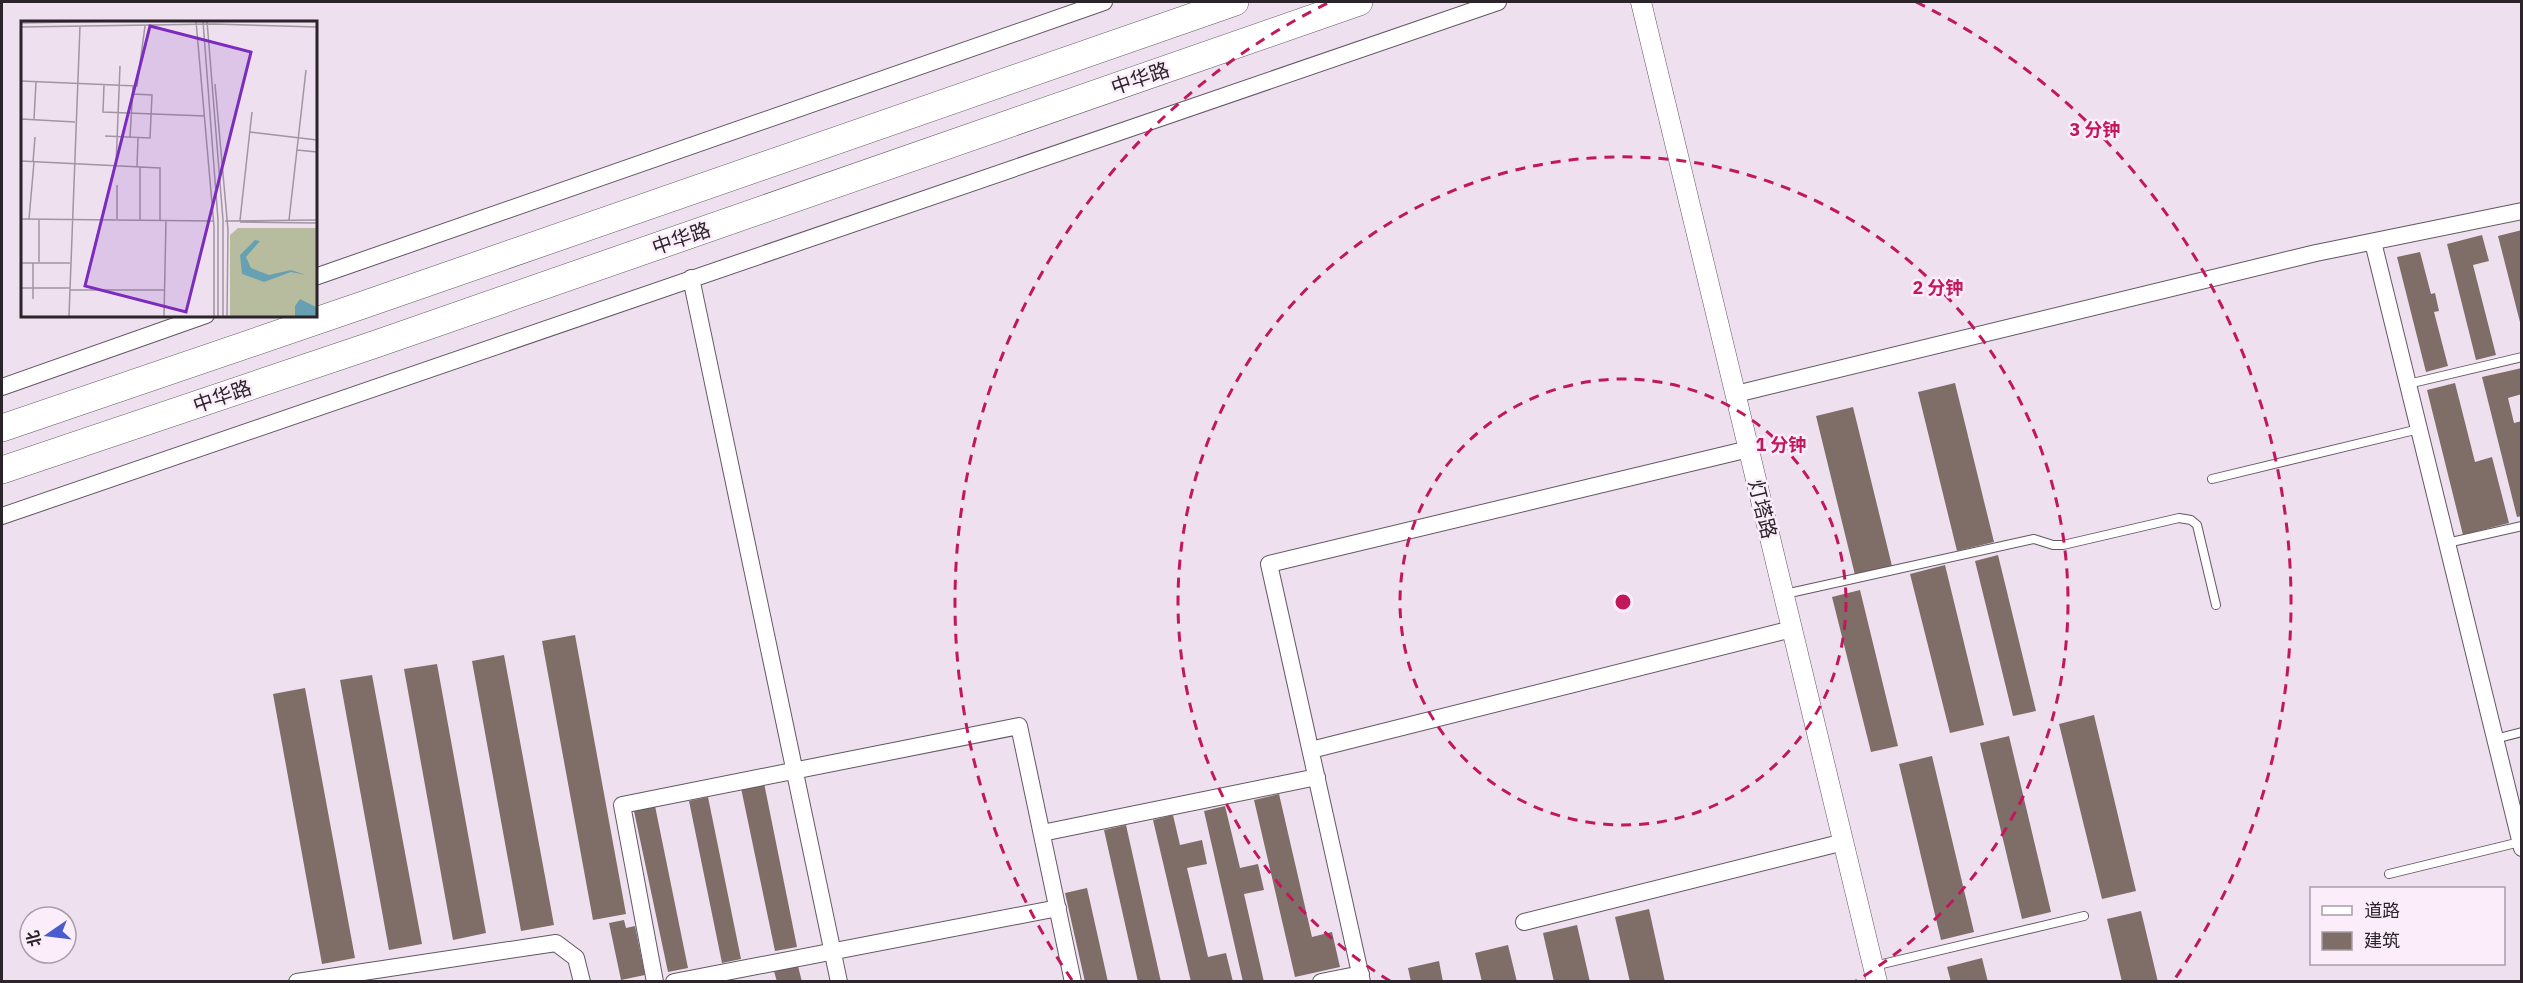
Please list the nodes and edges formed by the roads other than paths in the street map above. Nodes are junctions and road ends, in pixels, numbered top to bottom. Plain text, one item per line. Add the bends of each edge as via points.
1 (1104, 2) edge
2 (1235, 2) edge
3 (1359, 2) edge
4 (1498, 2) edge
5 (1641, 2) edge
6 (2522, 211) edge
7 (2373, 242) junction
8 (316, 277) edge
9 (691, 278) junction
10 (203, 316) edge
11 (2522, 357) edge
12 (2408, 384) junction
13 (2, 387) edge
14 (1736, 394) junction
15 (2, 428) edge
16 (2419, 429) junction
17 (1749, 450) junction
18 (2, 470) edge
19 (2212, 479) dead end
20 (2, 516) edge
21 (2522, 526) edge
22 (2447, 543) junction
23 (1784, 595) junction
24 (2216, 604) dead end
25 (1792, 629) junction
26 (2522, 732) edge
27 (2494, 739) junction
28 (1311, 750) junction
29 (796, 771) junction
30 (1317, 777) junction
31 (1042, 833) junction
32 (1844, 842) junction
33 (2521, 845) edge
34 (2389, 874) dead end
35 (1058, 908) junction
36 (2085, 916) dead end
37 (1524, 922) dead end
38 (833, 951) junction
39 (1876, 974) edge
40 (1361, 977) edge
41 (297, 981) edge
42 (582, 981) edge
43 (655, 981) edge
44 (674, 981) edge
45 (839, 981) edge
46 (1073, 981) edge
47 (1321, 981) edge

1 - 8 street
2 - 15 highway, 中华路
3 - 18 highway, 中华路 via 385,342
4 - 9 street
5 - 14 street, 灯塔路
6 - 7 street
7 - 12 street
7 - 14 street
9 - 20 street
9 - 29 street
10 - 13 street
11 - 12 lane
12 - 16 street
14 - 17 street, 灯塔路
16 - 19 lane
16 - 22 street
17 - 23 street, 灯塔路
17 - 28 street via 1269,564
21 - 22 lane
22 - 27 street
23 - 24 lane via 2034,539 2063,545 2179,518 2197,525
23 - 25 street, 灯塔路
25 - 28 street
25 - 32 street, 灯塔路
26 - 27 lane
27 - 33 street
28 - 30 street
29 - 31 street via 1019,726
29 - 38 street
29 - 43 street via 622,805
30 - 31 street
30 - 40 street
31 - 35 street
32 - 37 street
32 - 39 street, 灯塔路
33 - 34 lane
35 - 38 street
35 - 46 street
36 - 39 lane
38 - 44 street
38 - 45 street
40 - 47 street
41 - 42 street via 556,943 576,958

